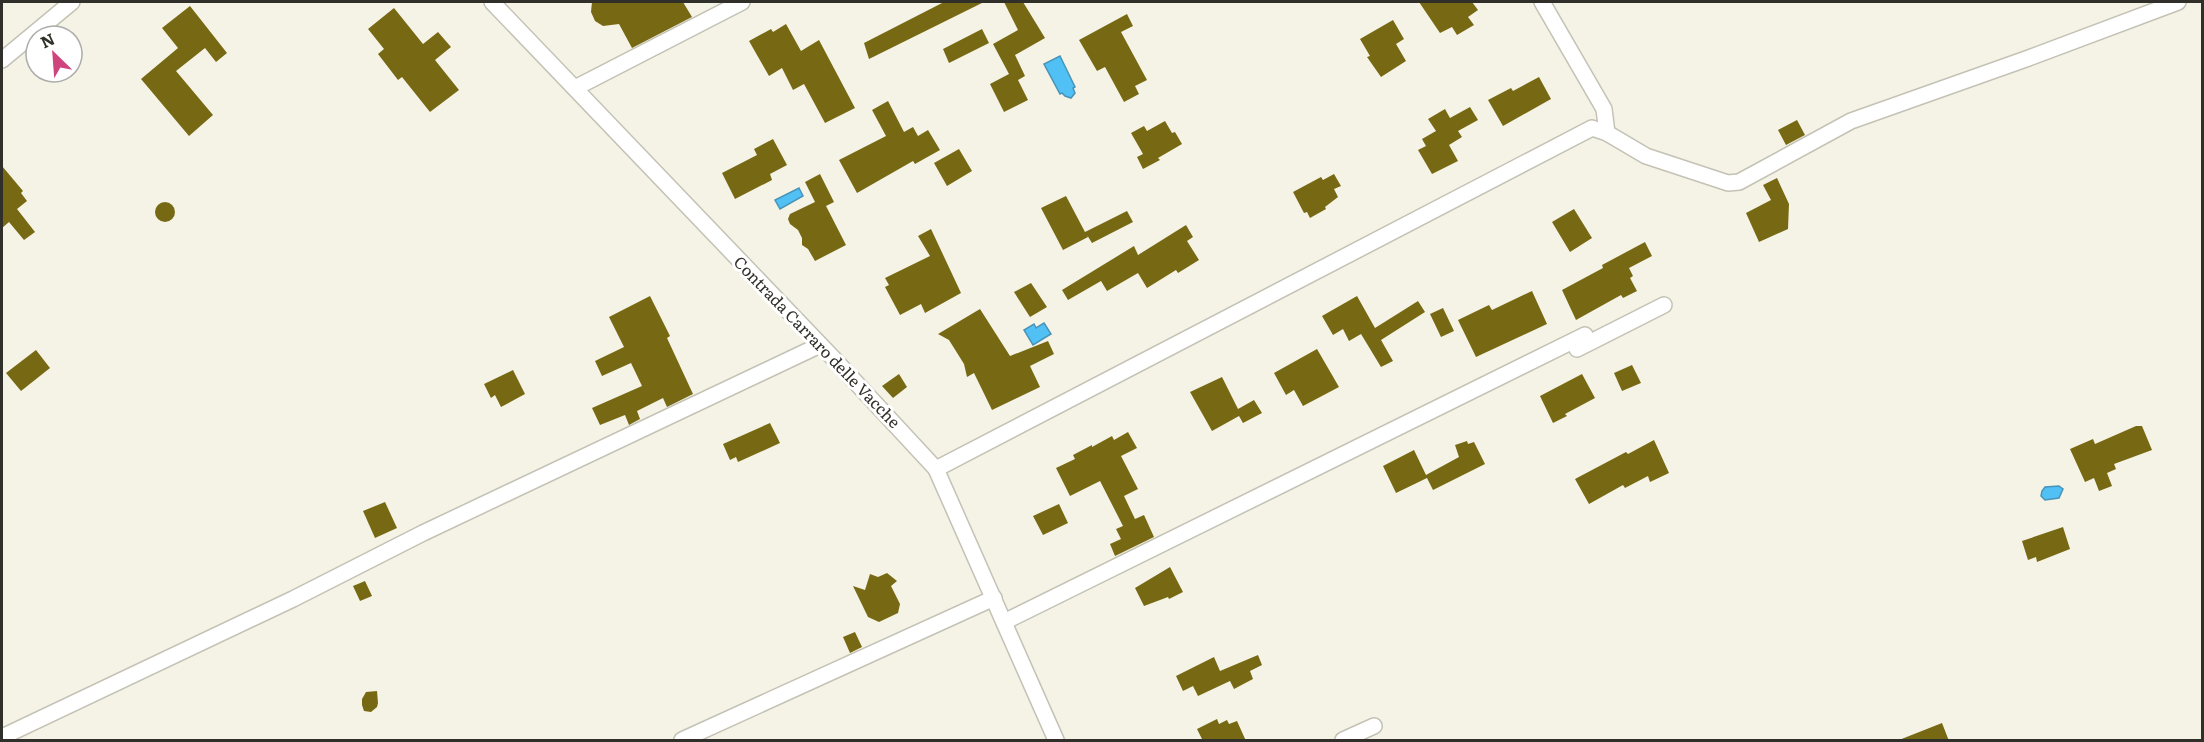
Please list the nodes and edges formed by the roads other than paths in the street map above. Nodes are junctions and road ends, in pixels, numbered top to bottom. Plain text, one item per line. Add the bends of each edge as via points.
1 (72, 2) edge
2 (492, 2) edge
3 (742, 2) edge
4 (1542, 2) edge
5 (2178, 2) edge
6 (2, 60) edge
7 (575, 88) junction
8 (1607, 133) junction
9 (1664, 305) dead end
10 (1585, 335) dead end
11 (820, 345) junction
12 (1519, 368) junction
13 (936, 469) junction
14 (994, 597) junction
15 (1004, 622) junction
16 (1374, 726) dead end
17 (2, 737) edge
18 (1056, 740) edge
19 (682, 741) edge
20 (1343, 741) edge

1 - 6 street
2 - 7 street, Contrada Carraro delle Vacche
3 - 7 street
4 - 8 street via 1604,109
5 - 8 street via 1851,121 1739,182 1728,183 1646,156
7 - 11 street, Contrada Carraro delle Vacche
8 - 13 street via 1592,128
9 - 12 street via 1539,368
10 - 12 street
11 - 13 street, Contrada Carraro delle Vacche
11 - 17 street
12 - 15 street
13 - 14 street, Contrada Carraro delle Vacche
14 - 15 street, Contrada Carraro delle Vacche
14 - 19 street
15 - 18 street, Contrada Carraro delle Vacche
16 - 20 street

